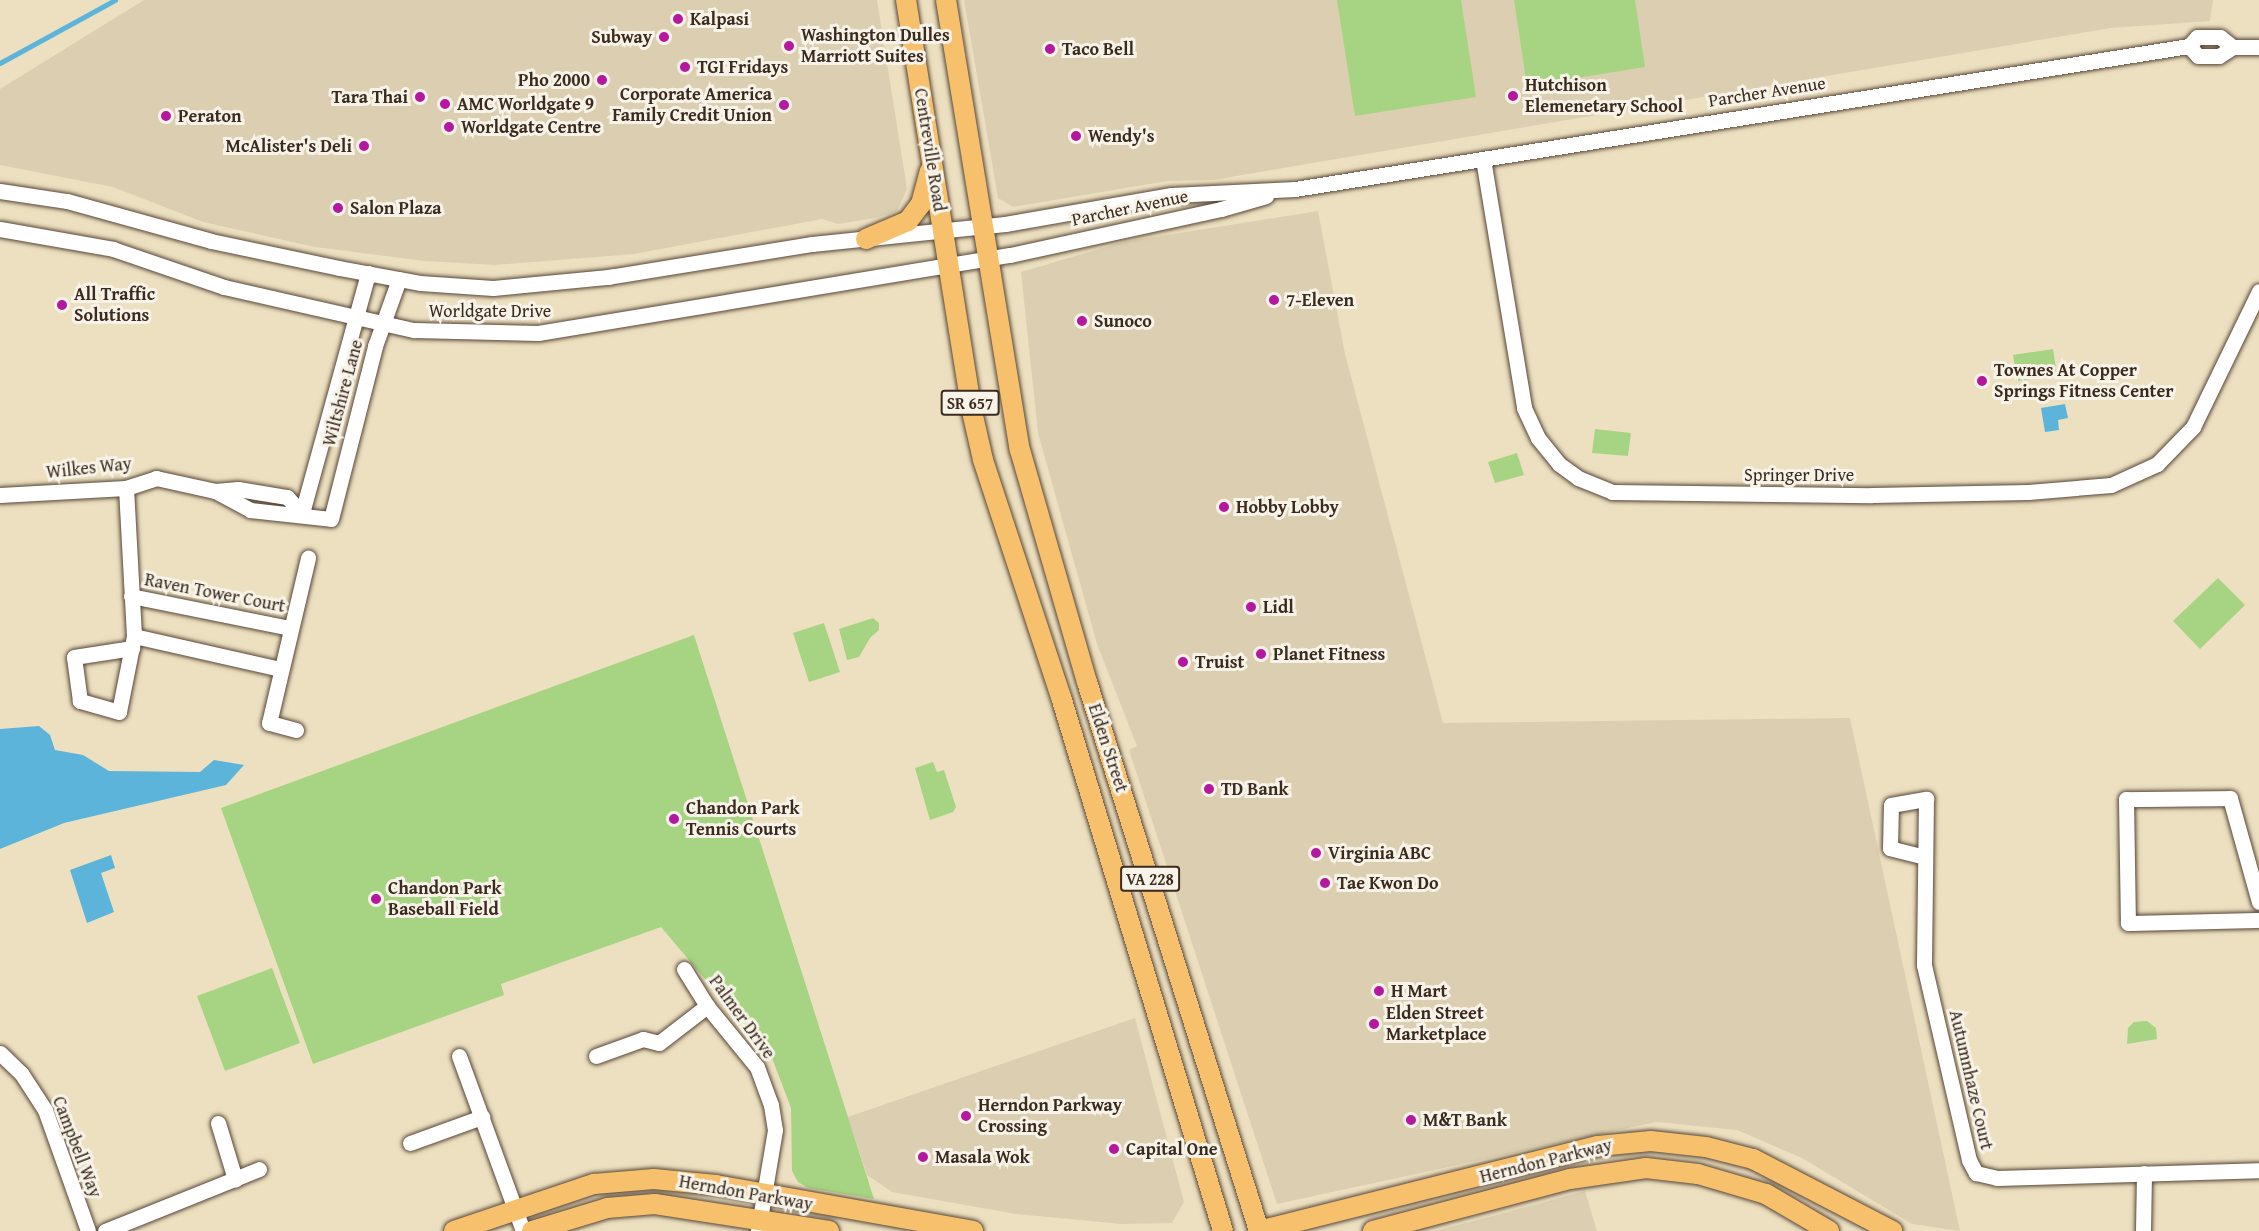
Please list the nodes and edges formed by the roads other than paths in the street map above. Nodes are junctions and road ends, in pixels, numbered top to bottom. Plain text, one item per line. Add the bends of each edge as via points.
1 (906, 0) edge
2 (946, 0) edge
3 (2259, 47) edge
4 (1483, 159) junction
5 (932, 162) junction
6 (0, 190) edge
7 (1280, 191) junction
8 (984, 226) junction
9 (0, 229) edge
10 (943, 231) junction
11 (866, 240) junction
12 (987, 258) junction
13 (948, 265) junction
14 (368, 273) junction
15 (399, 279) junction
16 (2259, 291) edge
17 (354, 316) junction
18 (383, 323) junction
19 (126, 488) junction
20 (0, 495) edge
21 (303, 513) junction
22 (331, 519) joint
23 (1040, 526) joint
24 (1008, 536) joint
25 (308, 558) dead end
26 (132, 596) junction
27 (290, 628) junction
28 (133, 642) junction
29 (281, 669) junction
30 (296, 730) dead end
31 (1925, 857) dead end
32 (2259, 902) edge
33 (2259, 921) edge
34 (684, 969) dead end
35 (707, 1006) junction
36 (0, 1053) edge
37 (459, 1056) dead end
38 (596, 1056) dead end
39 (482, 1117) junction
40 (218, 1123) dead end
41 (410, 1143) dead end
42 (259, 1169) dead end
43 (2259, 1170) edge
44 (2144, 1173) junction
45 (235, 1179) junction
46 (765, 1194) junction
47 (515, 1209) junction
48 (759, 1225) edge
49 (88, 1231) edge
50 (105, 1231) edge
51 (454, 1231) edge
52 (524, 1231) edge
53 (532, 1231) edge
54 (829, 1231) edge
55 (973, 1231) edge
56 (1223, 1231) edge
57 (1259, 1231) edge
58 (1373, 1231) edge
59 (1828, 1231) edge
60 (1892, 1231) edge
61 (2143, 1231) edge

1 - 5 main road, Centreville Road / SR 657
2 - 8 main road, SR 657
3 - 4 street, Parcher Avenue via 2233,47 2214,37 2197,37 2189,46
4 - 7 street, Parcher Avenue
4 - 16 street, Springer Drive via 1524,408 1538,438 1559,464 1578,478 1612,492 2028,492 2098,488 2123,481 2162,460 2193,427
5 - 10 main road, Centreville Road / SR 657
5 - 11 main road via 915,214 893,230
6 - 14 street, Worldgate Drive via 68,201 211,241
7 - 8 street, Parcher Avenue via 1172,195
7 - 12 street, Parcher Avenue via 1221,209
8 - 10 street, Worldgate Drive
8 - 12 main road, SR 657
9 - 17 street, Worldgate Drive via 113,249 224,286
10 - 11 street, Worldgate Drive
10 - 13 main road, Centreville Road / SR 657
11 - 15 street, Worldgate Drive via 796,247 608,277 493,288
12 - 13 street, Worldgate Drive
12 - 23 main road, Elden Street / SR 657 via 1013,418
13 - 18 street, Worldgate Drive via 538,333 461,333
13 - 24 main road, Elden Street / SR 657 via 971,407 983,460
14 - 15 street, Worldgate Drive
14 - 17 street, Wiltshire Lane
15 - 18 street, Wiltshire Lane
17 - 18 street, Worldgate Drive
17 - 21 street, Wiltshire Lane
18 - 22 street, Wiltshire Lane
19 - 20 street, Wilkes Way
19 - 21 street, Wilkes Way via 156,478 216,491 249,510 286,517
19 - 26 street, Raven Tower Court
21 - 22 street, Wilkes Way
23 - 57 main road, Elden Street / VA 228
24 - 56 main road, Elden Street / VA 228 via 1124,900
25 - 27 street
26 - 27 street, Raven Tower Court
26 - 28 street, Raven Tower Court
27 - 29 street
28 - 28 street, Raven Tower Court via 119,712 81,701 74,657
28 - 29 street, Raven Tower Court
29 - 30 street via 269,723
31 - 44 street, Autumnhaze Court via 1924,965 1969,1160 1976,1173 1997,1178
32 - 33 street via 2230,798 2126,799 2128,923
34 - 35 street, Palmer Drive
35 - 38 street via 659,1043 643,1039
35 - 46 street, Palmer Drive via 743,1046 766,1087 775,1130
36 - 49 street, Campbell Way via 21,1072 45,1110
37 - 39 street
39 - 41 street
39 - 47 street
40 - 45 street
42 - 45 street
43 - 44 street, Autumnhaze Court
44 - 61 street
45 - 50 street
46 - 47 main road, Herndon Parkway via 687,1181 636,1179 594,1184
46 - 48 street, Palmer Drive
46 - 55 main road, Herndon Parkway
47 - 51 main road, Herndon Parkway
47 - 52 street
48 - 53 main road, Herndon Parkway via 672,1205 630,1205
48 - 54 main road, Herndon Parkway
57 - 60 main road, Herndon Parkway / VA 228 via 1590,1148 1651,1141 1706,1147 1754,1159
58 - 59 main road, Herndon Parkway via 1570,1179 1646,1168 1698,1174 1766,1194

